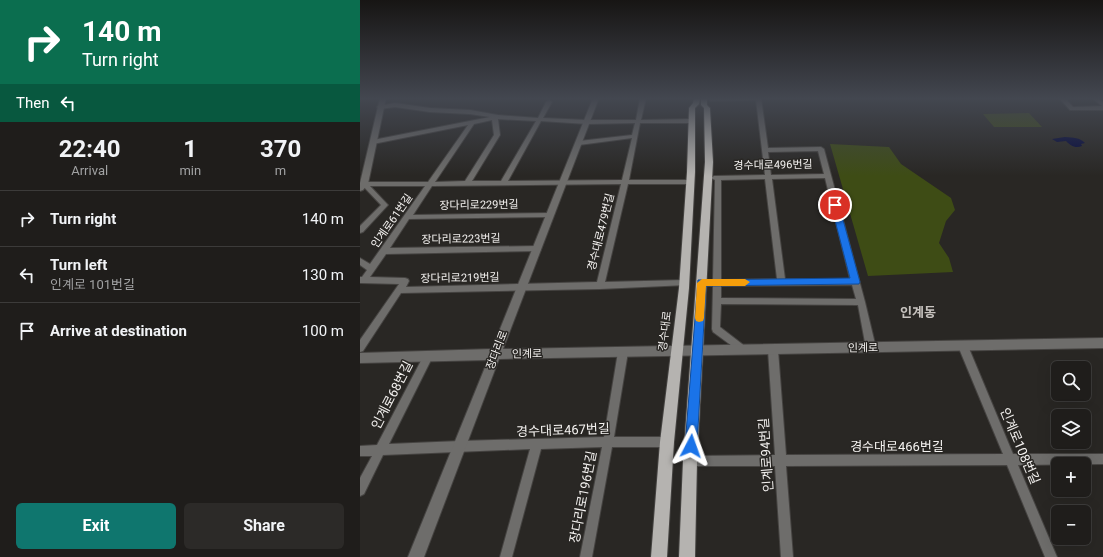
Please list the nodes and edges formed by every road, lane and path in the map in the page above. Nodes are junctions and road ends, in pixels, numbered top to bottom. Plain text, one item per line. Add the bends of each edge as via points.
1 (377, 124) edge
2 (467, 124) edge
3 (471, 124) edge
4 (497, 124) edge
5 (536, 124) edge
6 (586, 124) edge
7 (638, 124) edge
8 (691, 124) edge
9 (709, 124) edge
10 (761, 124) edge
11 (635, 136) junction
12 (373, 142) junction
13 (579, 143) junction
14 (765, 150) junction
15 (827, 176) junction
16 (768, 177) junction
17 (713, 178) junction
18 (690, 182) junction
19 (625, 183) junction
20 (431, 184) junction
21 (467, 184) junction
22 (503, 184) junction
23 (563, 184) junction
24 (362, 186) edge
25 (550, 215) junction
26 (408, 217) junction
27 (705, 220) junction
28 (718, 220) junction
29 (360, 230) edge
30 (537, 249) junction
31 (384, 251) junction
32 (360, 261) edge
33 (371, 269) junction
34 (362, 280) edge
35 (716, 282) junction
36 (781, 282) junction
37 (856, 282) junction
38 (702, 283) junction
39 (684, 284) junction
40 (600, 286) junction
41 (522, 288) junction
42 (399, 290) junction
43 (716, 301) junction
44 (861, 302) junction
45 (1103, 343) edge
46 (964, 346) junction
47 (360, 348) edge
48 (871, 348) junction
49 (698, 349) junction
50 (743, 350) junction
51 (773, 350) junction
52 (676, 351) junction
53 (623, 352) junction
54 (496, 354) junction
55 (428, 356) junction
56 (360, 358) edge
57 (608, 442) junction
58 (667, 442) junction
59 (537, 445) junction
60 (460, 446) junction
61 (360, 451) edge
62 (380, 451) junction
63 (1011, 459) junction
64 (1103, 459) edge
65 (780, 460) junction
66 (690, 461) junction
67 (360, 490) edge
68 (416, 557) edge
69 (506, 557) edge
70 (586, 557) edge
71 (659, 557) edge
72 (687, 557) edge
73 (787, 557) edge
74 (1051, 557) edge

1 - 12 street
2 - 12 street
3 - 20 street, 인계로61번길
4 - 21 street via 498,136
5 - 22 street
6 - 13 street, 장다리로
7 - 11 street, 경수대로479번길
8 - 18 main road, 경수대로
9 - 17 main road
10 - 14 street
11 - 13 street
11 - 19 street, 경수대로479번길
12 - 24 street
13 - 23 street, 장다리로
14 - 15 street via 822,149
14 - 16 street
15 - 16 street, 경수대로496번길
15 - 37 street
16 - 17 street, 경수대로496번길
16 - 36 street
17 - 27 main road
17 - 28 street, 경수대로496번길
18 - 19 street
18 - 39 main road, 경수대로
19 - 23 street
19 - 40 street, 경수대로479번길
20 - 21 street
20 - 24 street
20 - 26 street, 인계로61번길
21 - 22 street
22 - 23 street
23 - 25 street, 장다리로
24 - 29 street via 384,204
25 - 26 street, 장다리로229번길
25 - 30 street, 장다리로
26 - 31 street, 인계로61번길
27 - 28 street
27 - 38 main road
28 - 35 street, 경수대로496번길
30 - 31 street, 장다리로223번길
30 - 41 street, 장다리로
31 - 33 street, 인계로61번길
32 - 33 street
33 - 34 street, 인계로61번길
34 - 42 street, 인계로61번길 via 405,281
35 - 36 street
35 - 38 street
35 - 43 street, 경수대로496번길
36 - 37 street
37 - 44 street
38 - 49 main road
39 - 40 street, 경수대로479번길
39 - 52 main road, 경수대로
40 - 41 street, 경수대로479번길
41 - 42 street, 장다리로219번길
41 - 54 street, 장다리로
42 - 47 street
43 - 44 street
43 - 50 street, 경수대로496번길 via 716,329
44 - 48 street
45 - 46 street, 인계로
46 - 48 street, 인계로
46 - 63 street, 인계로108번길
48 - 51 street, 인계로
49 - 50 street, 인계로
49 - 52 street, 인계로
49 - 66 main road
50 - 51 street, 인계로
51 - 65 street, 인계로94번길
52 - 53 street, 인계로
52 - 58 main road, 경수대로
53 - 54 street, 인계로
53 - 57 street
54 - 55 street, 인계로
54 - 60 street, 장다리로
55 - 56 street, 인계로
55 - 62 street, 인계로68번길
57 - 58 street, 경수대로467번길
57 - 59 street, 경수대로467번길
57 - 70 street, 장다리로196번길
58 - 71 main road, 경수대로
59 - 60 street, 경수대로467번길
59 - 69 street
60 - 62 street, 경수대로467번길
60 - 68 street, 장다리로
61 - 62 street, 경수대로467번길
62 - 67 street, 인계로68번길
63 - 64 street, 경수대로466번길
63 - 65 street, 경수대로466번길
63 - 74 street, 인계로108번길
65 - 66 street, 경수대로466번길
65 - 73 street, 인계로94번길
66 - 72 main road

